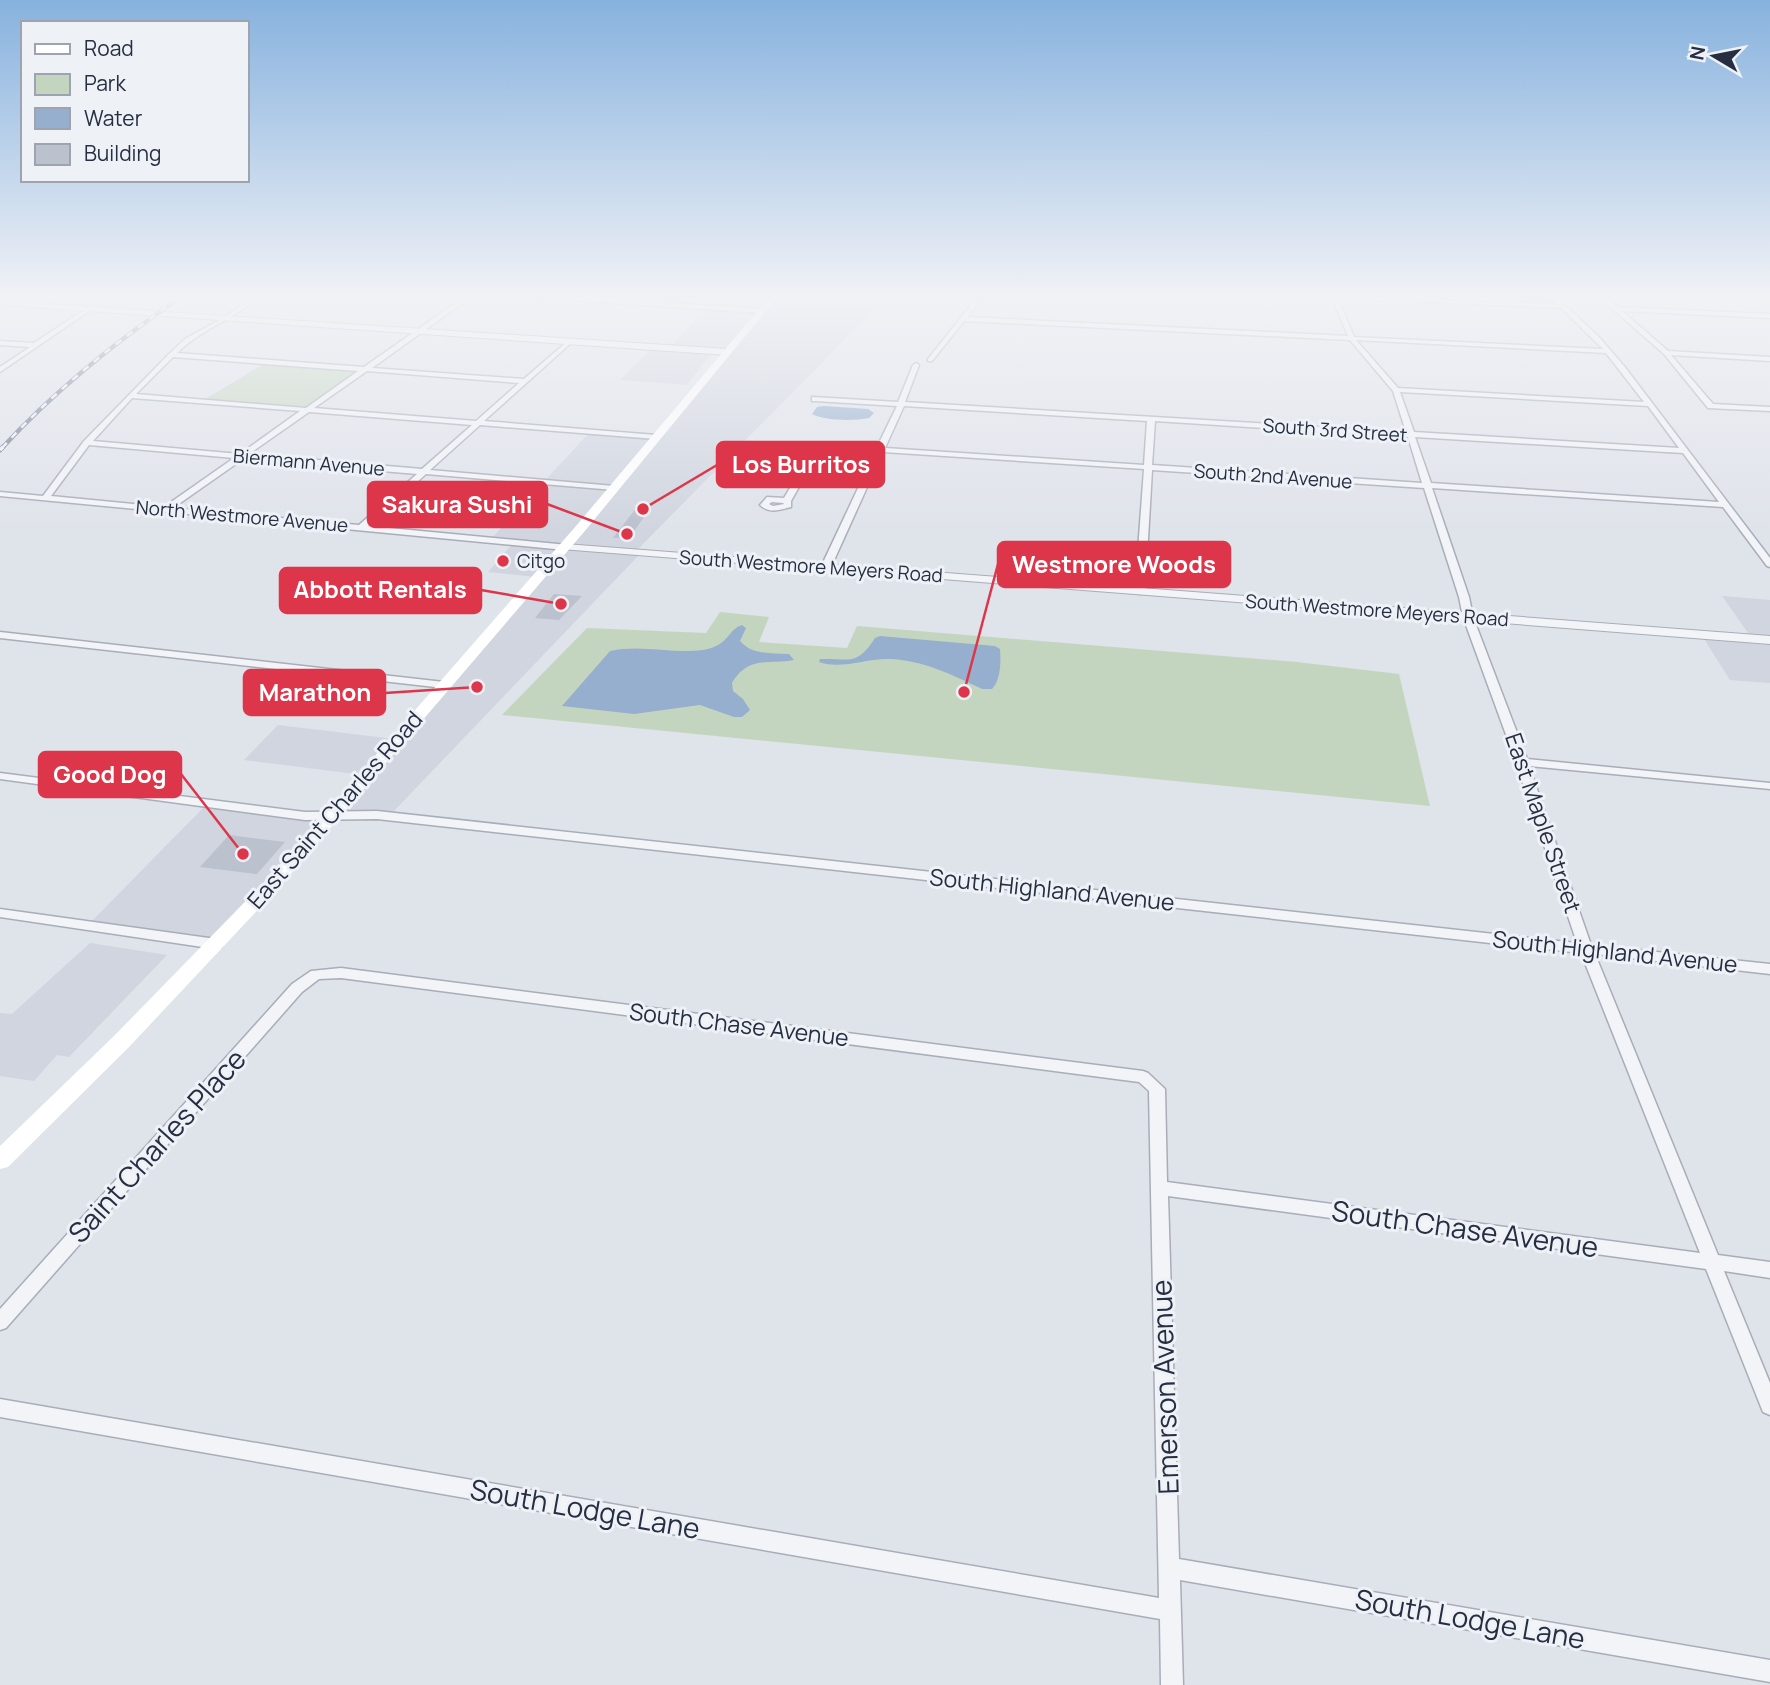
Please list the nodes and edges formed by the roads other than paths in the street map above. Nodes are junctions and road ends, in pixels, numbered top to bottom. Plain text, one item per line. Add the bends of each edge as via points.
1 (153, 374) edge
2 (360, 374) edge
3 (413, 374) edge
4 (533, 374) edge
5 (710, 374) edge
6 (913, 374) edge
7 (1382, 374) edge
8 (1625, 374) edge
9 (1684, 374) edge
10 (524, 382) junction
11 (1396, 390) junction
12 (130, 396) junction
13 (815, 399) dead end
14 (901, 404) junction
15 (1648, 404) junction
16 (1770, 409) edge
17 (308, 410) junction
18 (1151, 419) junction
19 (478, 423) junction
20 (1411, 435) junction
21 (656, 437) junction
22 (87, 443) junction
23 (820, 446) joint
24 (879, 450) junction
25 (1687, 451) junction
26 (242, 456) junction
27 (1148, 467) junction
28 (424, 471) junction
29 (1429, 486) junction
30 (614, 488) junction
31 (0, 494) edge
32 (45, 498) junction
33 (787, 501) dead end
34 (1727, 505) junction
35 (166, 509) junction
36 (362, 527) junction
37 (565, 547) junction
38 (1770, 564) edge
39 (826, 567) junction
40 (1140, 592) junction
41 (1468, 617) junction
42 (0, 635) edge
43 (1770, 640) edge
44 (444, 685) junction
45 (1522, 762) junction
46 (0, 776) edge
47 (1770, 786) edge
48 (334, 815) junction
49 (0, 913) edge
50 (216, 944) junction
51 (1586, 948) junction
52 (1770, 969) edge
53 (316, 974) joint
54 (1157, 1089) joint
55 (0, 1160) edge
56 (1159, 1188) junction
57 (1712, 1262) junction
58 (1770, 1270) edge
59 (0, 1322) edge
60 (1770, 1406) edge
61 (0, 1408) edge
62 (1170, 1568) junction
63 (1170, 1610) junction
64 (1770, 1671) edge
65 (1172, 1685) edge

1 - 12 street
2 - 17 street
3 - 10 street
4 - 10 street
5 - 21 main road, East Saint Charles Road
6 - 14 street
7 - 11 street
8 - 15 street
9 - 16 street via 1711,406
10 - 19 street
11 - 15 street
11 - 20 street, East Maple Street
12 - 17 street
12 - 22 street
13 - 14 street, South 3rd Street
14 - 18 street, South 3rd Street
14 - 24 street
15 - 25 street
17 - 19 street
17 - 26 street
18 - 20 street, South 3rd Street
18 - 27 street
19 - 21 street
19 - 28 street
20 - 25 street, South 3rd Street
20 - 29 street, East Maple Street
21 - 30 main road, East Saint Charles Road
22 - 26 street, Biermann Avenue
22 - 32 street
23 - 24 street, South 2nd Avenue
23 - 33 street
24 - 27 street, South 2nd Avenue
24 - 39 street
25 - 34 street
26 - 28 street, Biermann Avenue
26 - 35 street
27 - 29 street, South 2nd Avenue
27 - 40 street
28 - 30 street, Biermann Avenue
28 - 36 street
29 - 34 street, South 2nd Avenue
29 - 41 street, East Maple Street
30 - 37 main road, East Saint Charles Road
31 - 32 street, North Westmore Avenue
32 - 35 street, North Westmore Avenue
34 - 38 street
35 - 36 street, North Westmore Avenue
36 - 37 street, North Westmore Avenue
37 - 39 street, South Westmore Meyers Road
37 - 44 main road, East Saint Charles Road
39 - 40 street, South Westmore Meyers Road
40 - 41 street, South Westmore Meyers Road
41 - 43 street, South Westmore Meyers Road
41 - 45 street, East Maple Street
42 - 44 street
44 - 48 main road, East Saint Charles Road
45 - 47 street
45 - 51 street, East Maple Street
46 - 48 street, South Highland Avenue via 305,816
48 - 50 main road, East Saint Charles Road
48 - 51 street, South Highland Avenue via 377,815
49 - 50 street
50 - 55 main road, East Saint Charles Road
51 - 52 street, South Highland Avenue
51 - 57 street, East Maple Street
53 - 54 street, South Chase Avenue via 341,973 1143,1077
53 - 59 street, Saint Charles Place via 297,988
54 - 56 street, Emerson Avenue
56 - 57 street, South Chase Avenue
56 - 62 street, Emerson Avenue
57 - 58 street, South Chase Avenue
57 - 60 street, East Maple Street
61 - 63 street, South Lodge Lane
62 - 63 street, Emerson Avenue
62 - 64 street, South Lodge Lane
63 - 65 street, Emerson Avenue

